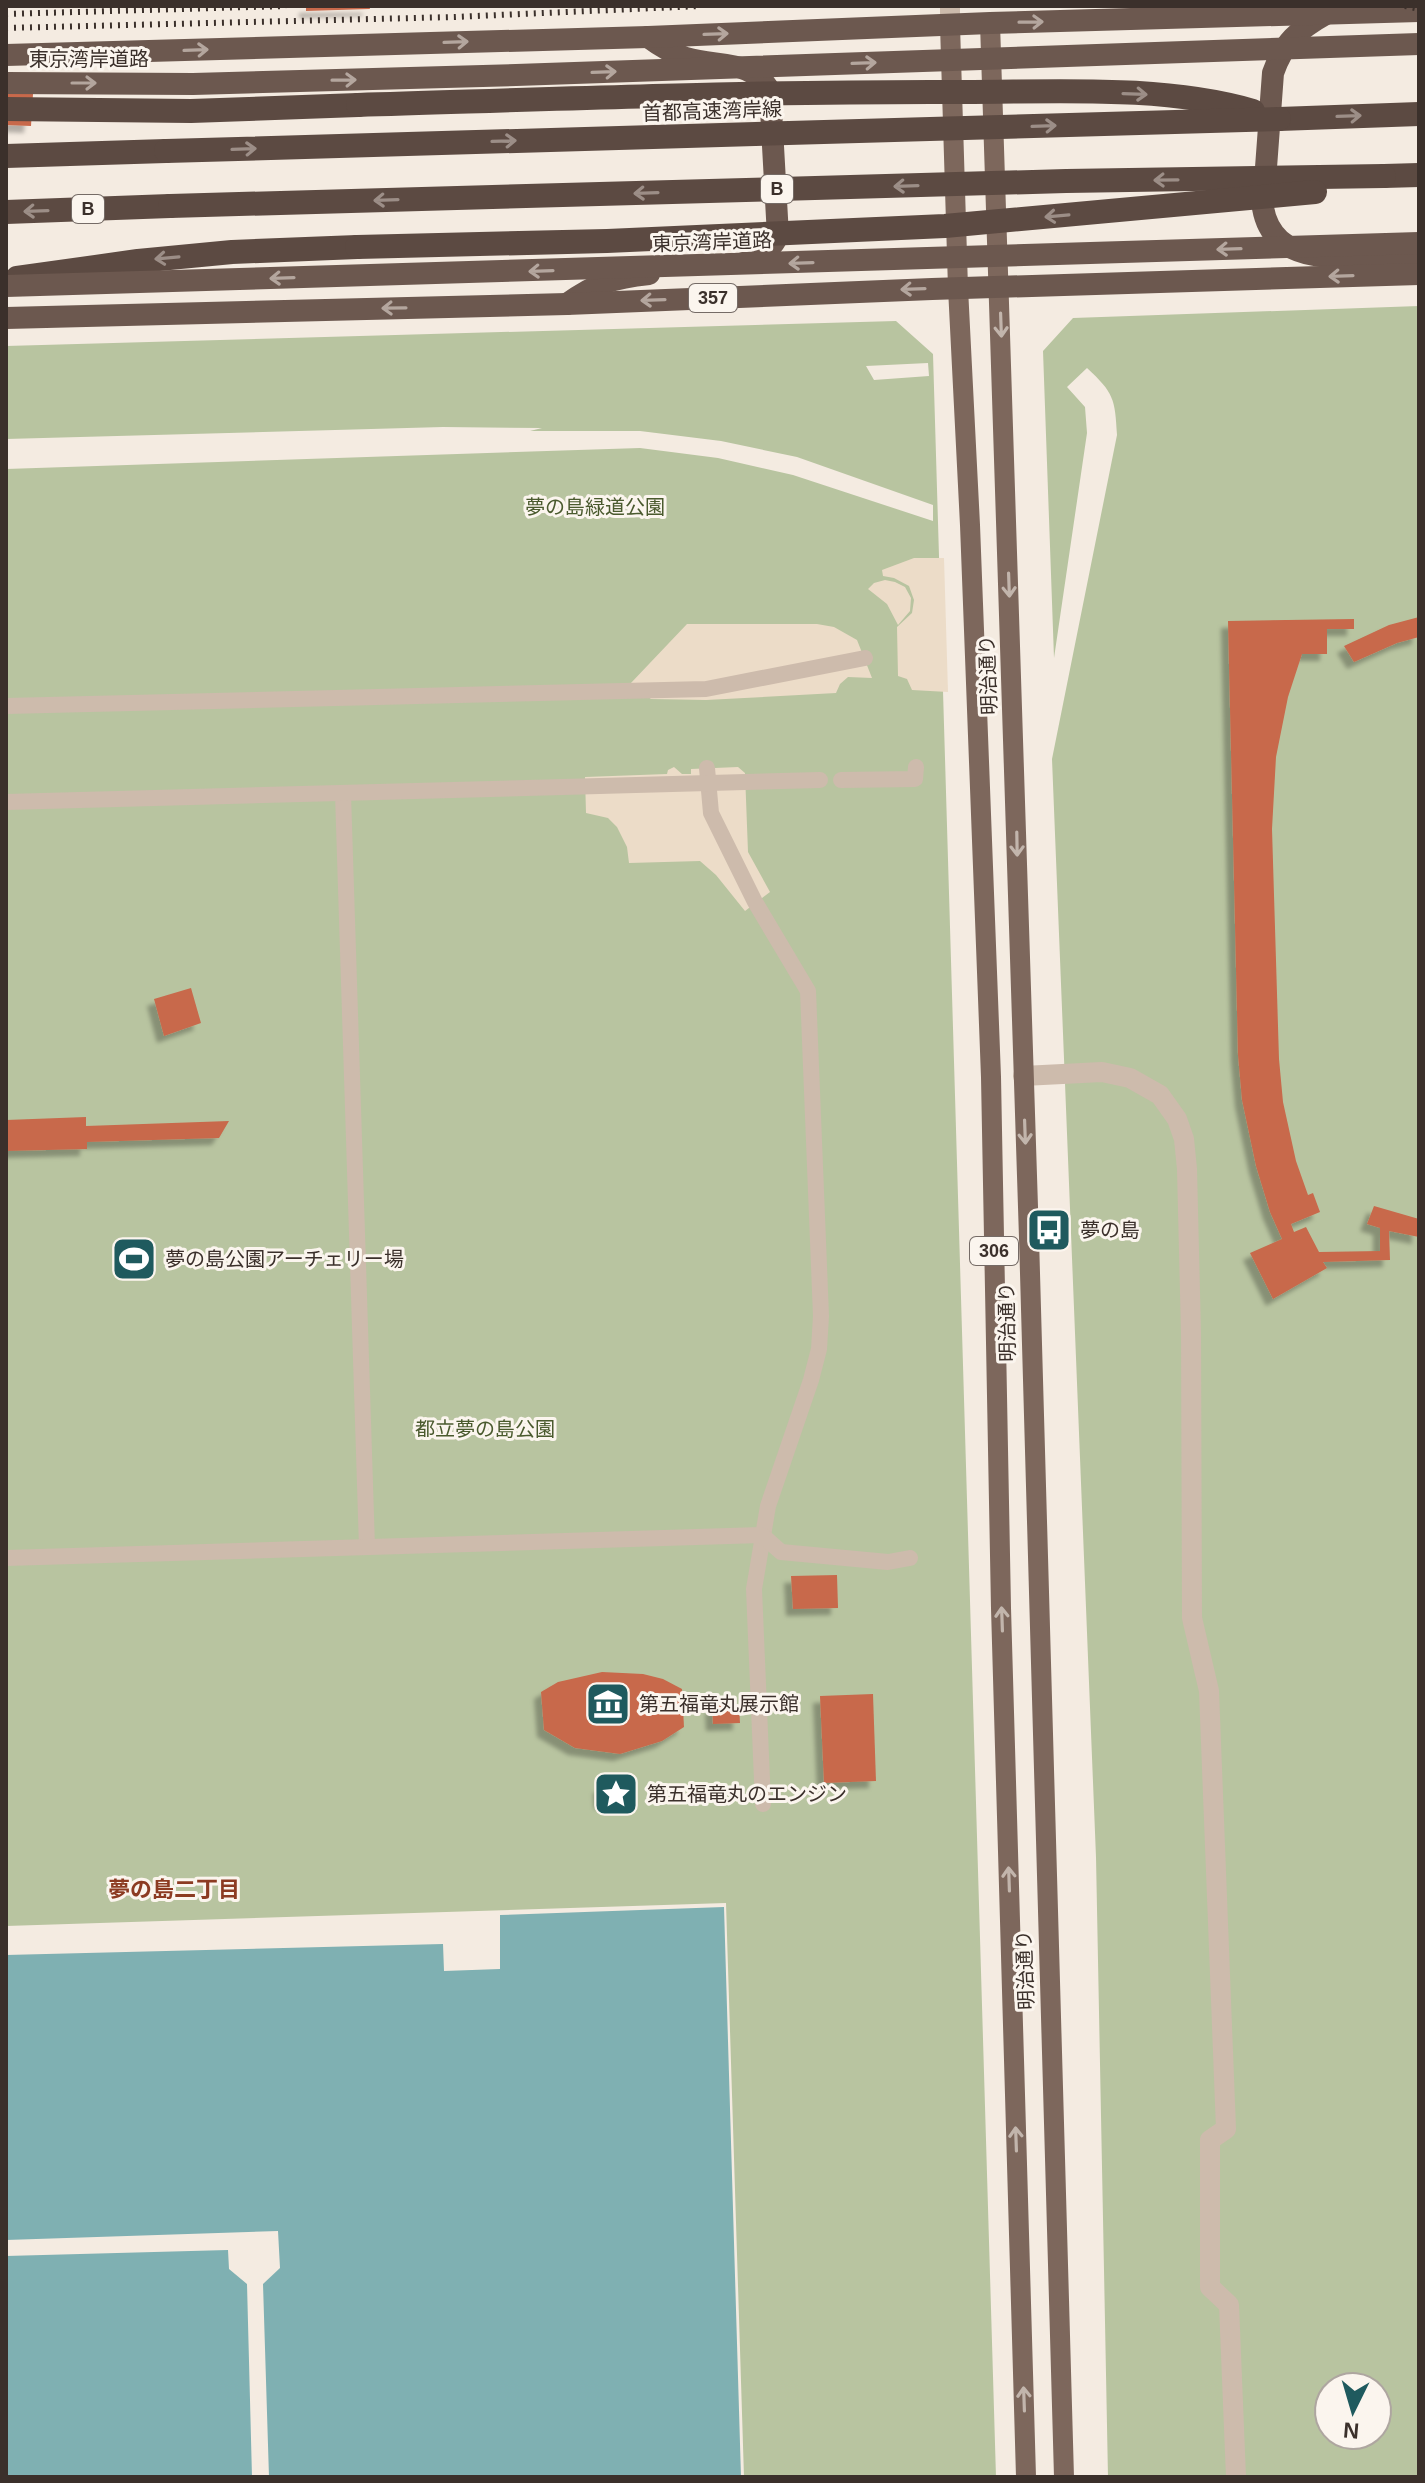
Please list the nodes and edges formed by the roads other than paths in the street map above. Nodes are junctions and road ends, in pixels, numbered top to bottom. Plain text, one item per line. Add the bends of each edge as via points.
1 (1419, 11) edge
2 (1327, 13) junction
3 (990, 14) edge
4 (950, 15) edge
5 (648, 37) junction
6 (1419, 44) edge
7 (6, 55) edge
8 (6, 83) edge
9 (6, 109) edge
10 (1419, 114) edge
11 (1279, 119) junction
12 (6, 156) edge
13 (1419, 175) edge
14 (1384, 176) junction
15 (6, 212) edge
16 (1419, 243) edge
17 (1419, 259) edge
18 (1419, 274) edge
19 (6, 279) edge
20 (6, 286) edge
21 (999, 287) junction
22 (958, 288) junction
23 (567, 304) junction
24 (6, 318) edge
25 (865, 658) dead end
26 (6, 706) edge
27 (916, 767) dead end
28 (707, 775) junction
29 (820, 780) dead end
30 (841, 780) dead end
31 (343, 794) junction
32 (6, 802) edge
33 (1023, 1076) junction
34 (762, 1535) junction
35 (367, 1547) junction
36 (6, 1558) edge
37 (910, 1558) dead end
38 (763, 1804) dead end
39 (1026, 2477) edge
40 (1064, 2477) edge
41 (1236, 2477) edge

1 - 2 highway
3 -> 2 highway
2 - 17 highway via 1289,39 1273,73 1265,221 1281,243 1297,252
3 - 4 highway
3 - 21 main road, 明治通り / 306
5 -> 4 highway
4 - 22 main road, 明治通り / 306
7 -> 5 highway
5 - 23 highway via 688,59 739,67 764,80 770,92 778,236 754,261 626,276 591,287
8 -> 6 highway, 東京湾岸道路, bridge via 193,84
9 -> 11 highway, bridge via 191,111 837,91 1070,92 1161,95 1231,105
11 -> 10 highway, 首都高速湾岸線
12 -> 11 highway, 首都高速湾岸線, bridge
13 - 14 highway, B
14 -> 15 highway, B, bridge
14 -> 19 highway, bridge via 1322,191 945,226 232,252
16 -> 20 highway, 東京湾岸道路 / 357, bridge
18 -> 21 highway, 357
21 - 22 highway, 357
21 -> 33 main road, 明治通り / 306
22 -> 23 highway, 357
39 -> 22 main road, 明治通り / 306 via 991,1077
23 -> 24 highway, 357
25 - 26 street via 706,689
27 - 30 street via 915,779
28 - 29 street
28 - 31 street
28 - 34 street via 711,813 808,991 819,1349
31 - 32 street
31 - 35 street
33 -> 40 main road, 明治通り / 306
33 - 41 street via 1102,1072 1130,1078 1160,1095 1184,1139 1192,1618 1209,1691 1226,2129 1210,2140 1210,2287 1229,2305
34 - 35 street
34 - 37 street via 781,1552 888,1562
34 - 38 street via 754,1589
35 - 36 street

